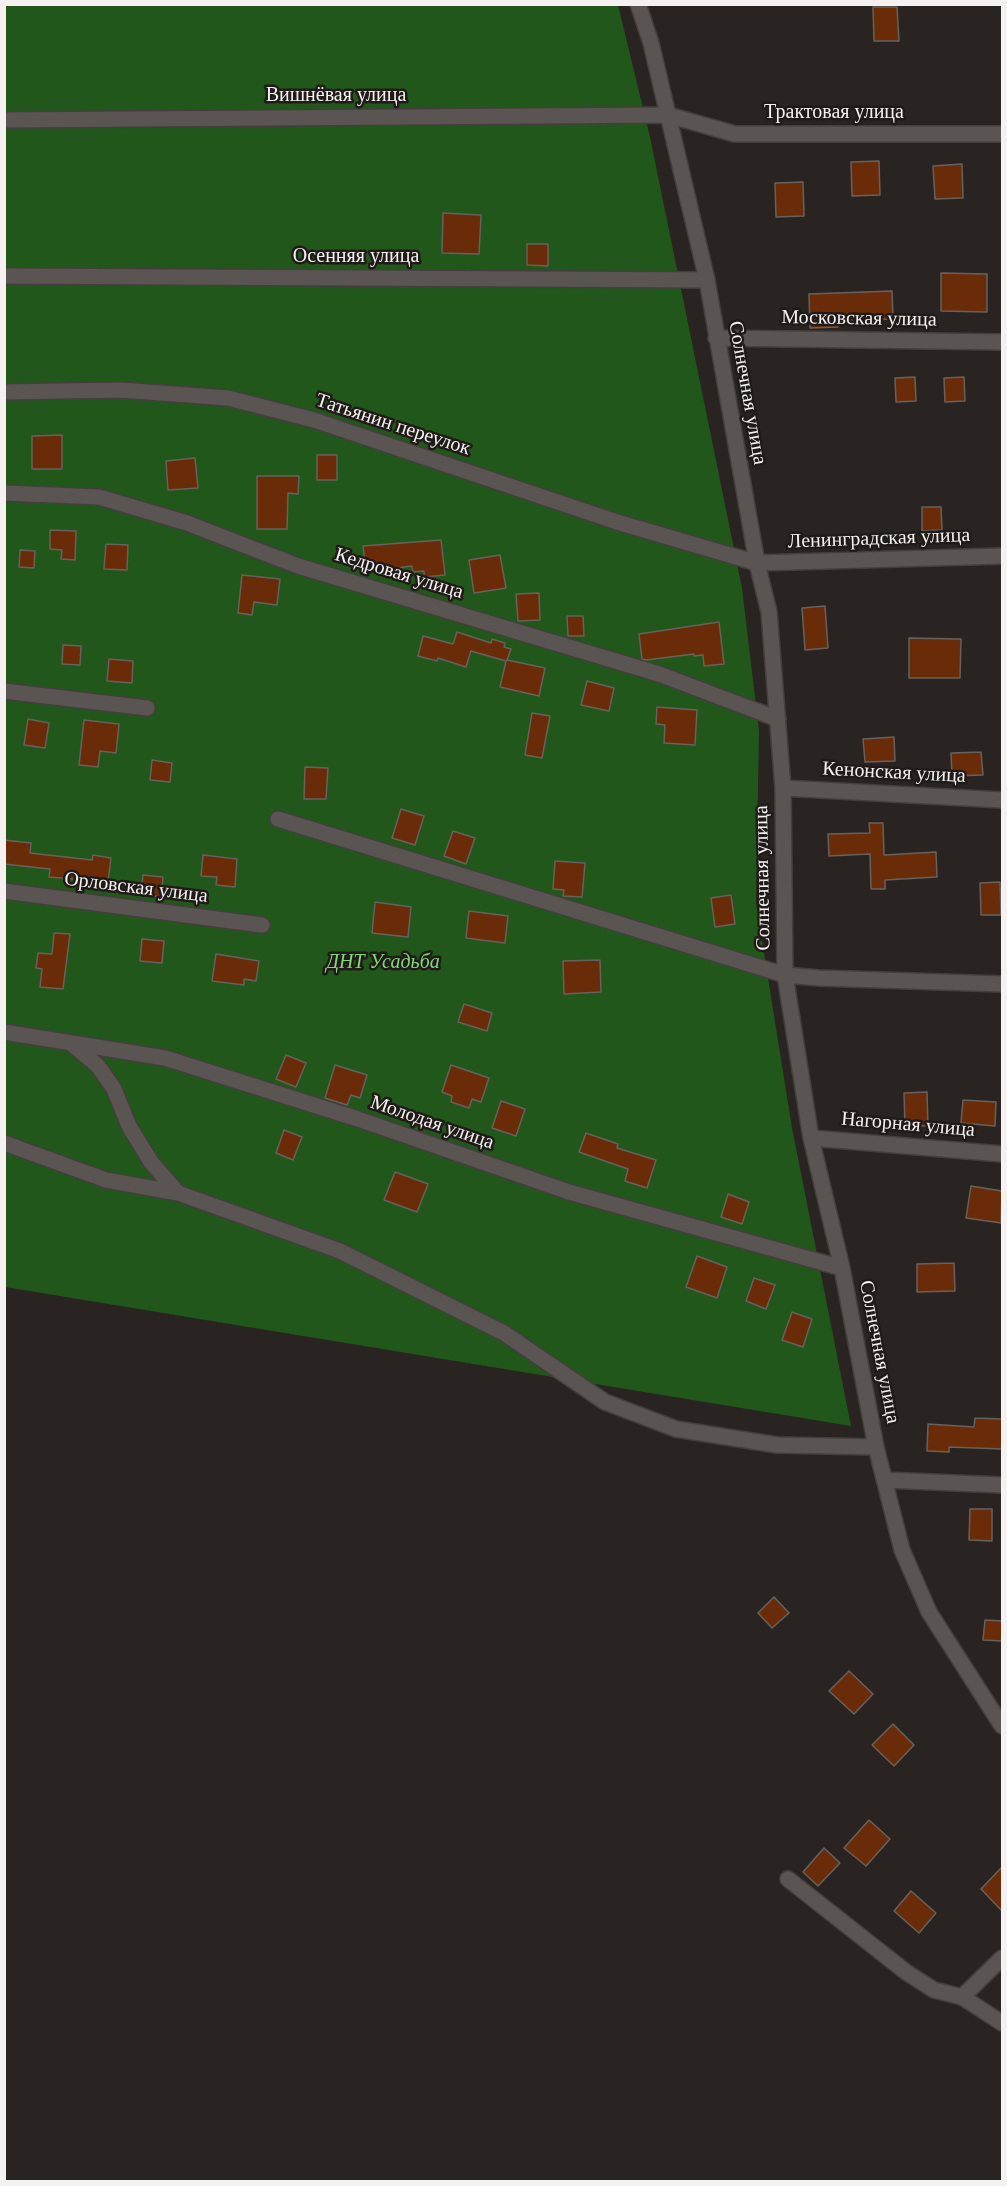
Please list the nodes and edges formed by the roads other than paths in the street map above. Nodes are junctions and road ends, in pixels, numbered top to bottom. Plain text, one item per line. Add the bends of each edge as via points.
1 (638, 4) edge
2 (668, 115) junction
3 (4, 120) edge
4 (1002, 134) edge
5 (4, 276) edge
6 (707, 280) junction
7 (716, 338) junction
8 (1002, 342) edge
9 (4, 392) edge
10 (4, 493) edge
11 (1002, 556) edge
12 (757, 563) junction
13 (4, 691) edge
14 (147, 708) dead end
15 (778, 719) junction
16 (783, 788) junction
17 (1002, 800) edge
18 (279, 819) dead end
19 (4, 891) edge
20 (262, 925) dead end
21 (785, 975) junction
22 (1002, 984) edge
23 (4, 1032) edge
24 (72, 1044) junction
25 (811, 1138) junction
26 (4, 1143) edge
27 (1002, 1154) edge
28 (178, 1193) junction
29 (842, 1268) junction
30 (876, 1448) junction
31 (885, 1480) junction
32 (1002, 1485) edge
33 (1002, 1726) edge
34 (788, 1879) dead end
35 (1002, 1958) edge
36 (962, 1997) junction
37 (1002, 2023) edge

1 - 2 street, Солнечная улица
2 - 3 street, Вишнёвая улица
2 - 4 street, Трактовая улица via 735,134
2 - 6 street, Солнечная улица
5 - 6 street, Осенняя улица
6 - 7 street, Солнечная улица
7 - 8 street, Московская улица
7 - 12 street, Солнечная улица
9 - 12 street, Татьянин переулок via 121,390 228,398 314,420 617,522
10 - 15 street, Кедровая улица via 99,497 187,523 298,566 659,674
11 - 12 street, Ленинградская улица
12 - 15 street, Солнечная улица via 769,612
13 - 14 street
15 - 16 street, Солнечная улица
16 - 17 street, Кенонская улица
16 - 21 street, Солнечная улица
18 - 21 street
19 - 20 street, Орловская улица
21 - 22 street
21 - 25 street, Солнечная улица
23 - 24 street, Молодая улица
24 - 28 street via 98,1066 151,1162
24 - 29 street, Молодая улица via 165,1059 358,1119 569,1192
25 - 27 street, Нагорная улица
25 - 29 street, Солнечная улица
26 - 28 street via 106,1180
28 - 30 street via 340,1251 504,1333 605,1402 676,1429 777,1445
29 - 30 street, Солнечная улица
30 - 31 street, Солнечная улица
31 - 32 street
31 - 33 street, Солнечная улица via 902,1550 929,1612
34 - 36 street via 906,1972 934,1990
35 - 36 street
36 - 37 street

